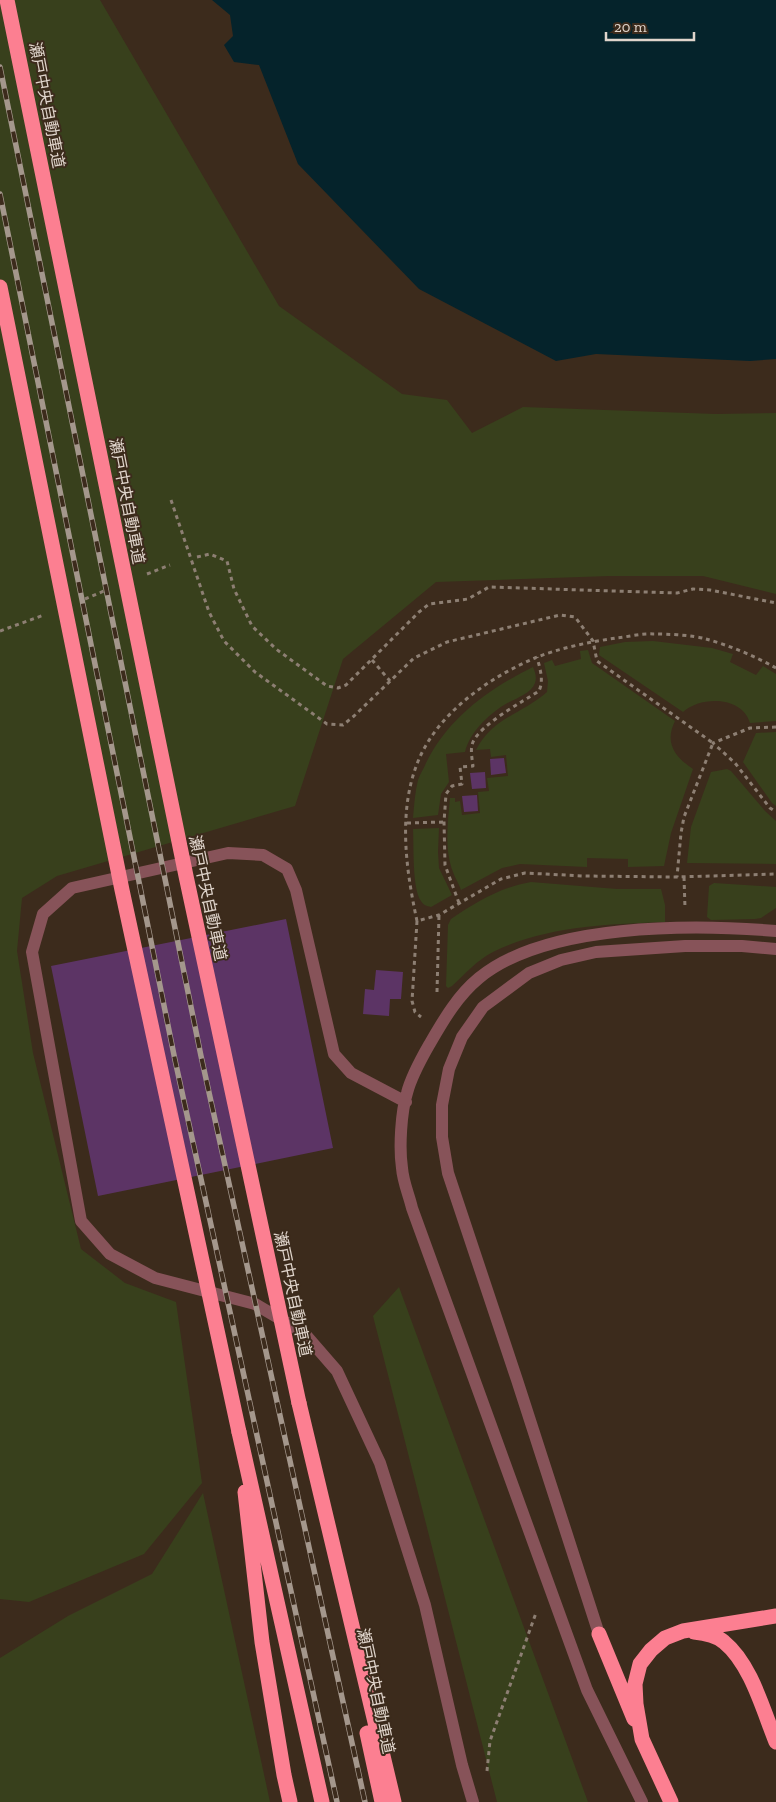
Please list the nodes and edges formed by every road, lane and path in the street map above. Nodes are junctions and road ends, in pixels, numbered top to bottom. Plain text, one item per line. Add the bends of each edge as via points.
1 (7, 0) edge
2 (0, 287) edge
3 (172, 500) dead end
4 (197, 557) dead end
5 (776, 603) edge
6 (593, 642) junction
7 (537, 657) junction
8 (372, 660) junction
9 (776, 668) edge
10 (390, 681) junction
11 (776, 726) edge
12 (713, 743) junction
13 (776, 812) edge
14 (444, 822) junction
15 (407, 823) junction
16 (776, 874) edge
17 (677, 877) junction
18 (684, 877) junction
19 (458, 903) junction
20 (439, 915) junction
21 (417, 921) junction
22 (685, 929) junction
23 (776, 932) edge
24 (776, 949) edge
25 (439, 997) dead end
26 (439, 1028) junction
27 (406, 1102) junction
28 (299, 1403) junction
29 (239, 1432) junction
30 (548, 1582) junction
31 (776, 1616) edge
32 (683, 1631) junction
33 (599, 1634) joint
34 (642, 1739) junction
35 (776, 1742) edge
36 (486, 1778) dead end
37 (290, 1802) edge
38 (322, 1802) edge
39 (382, 1802) edge
40 (394, 1802) edge
41 (473, 1802) edge
42 (642, 1802) edge
43 (671, 1802) edge

1 - 28 highway, 瀬戸中央自動車道, bridge via 186,876
2 - 29 highway, bridge via 124,900
3 - 10 path via 209,612 224,640 255,672 327,724 343,725
4 - 8 path via 210,554 227,561 234,588 252,626 276,650 327,686 338,688 346,685
5 - 8 path via 693,589 677,593 489,587 468,599 429,604
6 - 7 path
6 - 9 path via 652,633 705,638
6 - 10 path via 575,617 560,615 447,642 414,658
6 - 12 path via 597,661
7 - 14 path via 542,677 539,691 500,716 473,741 472,766 460,767 462,784 452,786 446,794
7 - 15 path via 485,686 446,718 417,762 411,781
8 - 10 path
11 - 12 path via 750,728
12 - 13 path via 735,762
12 - 17 path via 684,818
14 - 15 path
14 - 19 path via 445,864
15 - 21 path via 407,858
16 - 18 path
17 - 18 path
17 - 19 path via 525,873 501,879
18 - 22 path
19 - 20 path
20 - 21 path
20 - 25 path
21 - 26 path via 412,1001 415,1012
22 - 23 street
22 - 26 street via 604,933 542,946 505,960 478,979 450,1009
24 - 33 street via 685,946 596,952 561,960 529,973 483,1007 462,1037 449,1069 442,1113 448,1173
26 - 27 street via 423,1055
27 - 30 street via 401,1132 402,1169 412,1208
27 - 41 street via 351,1074 334,1054 296,890 288,869 263,855 228,853 72,888 43,914 32,952 81,1221 110,1254 155,1278 255,1304 304,1333 337,1371 380,1463 425,1605
28 - 39 highway, 瀬戸中央自動車道
28 - 40 highway
29 - 37 highway via 262,1642
29 - 38 highway
30 - 36 path via 490,1741
30 - 42 street via 587,1690
31 - 32 highway
32 - 34 highway via 665,1638 640,1664 636,1704
32 - 35 highway via 704,1633 722,1640 736,1655 748,1674
33 - 34 highway
34 - 43 highway

